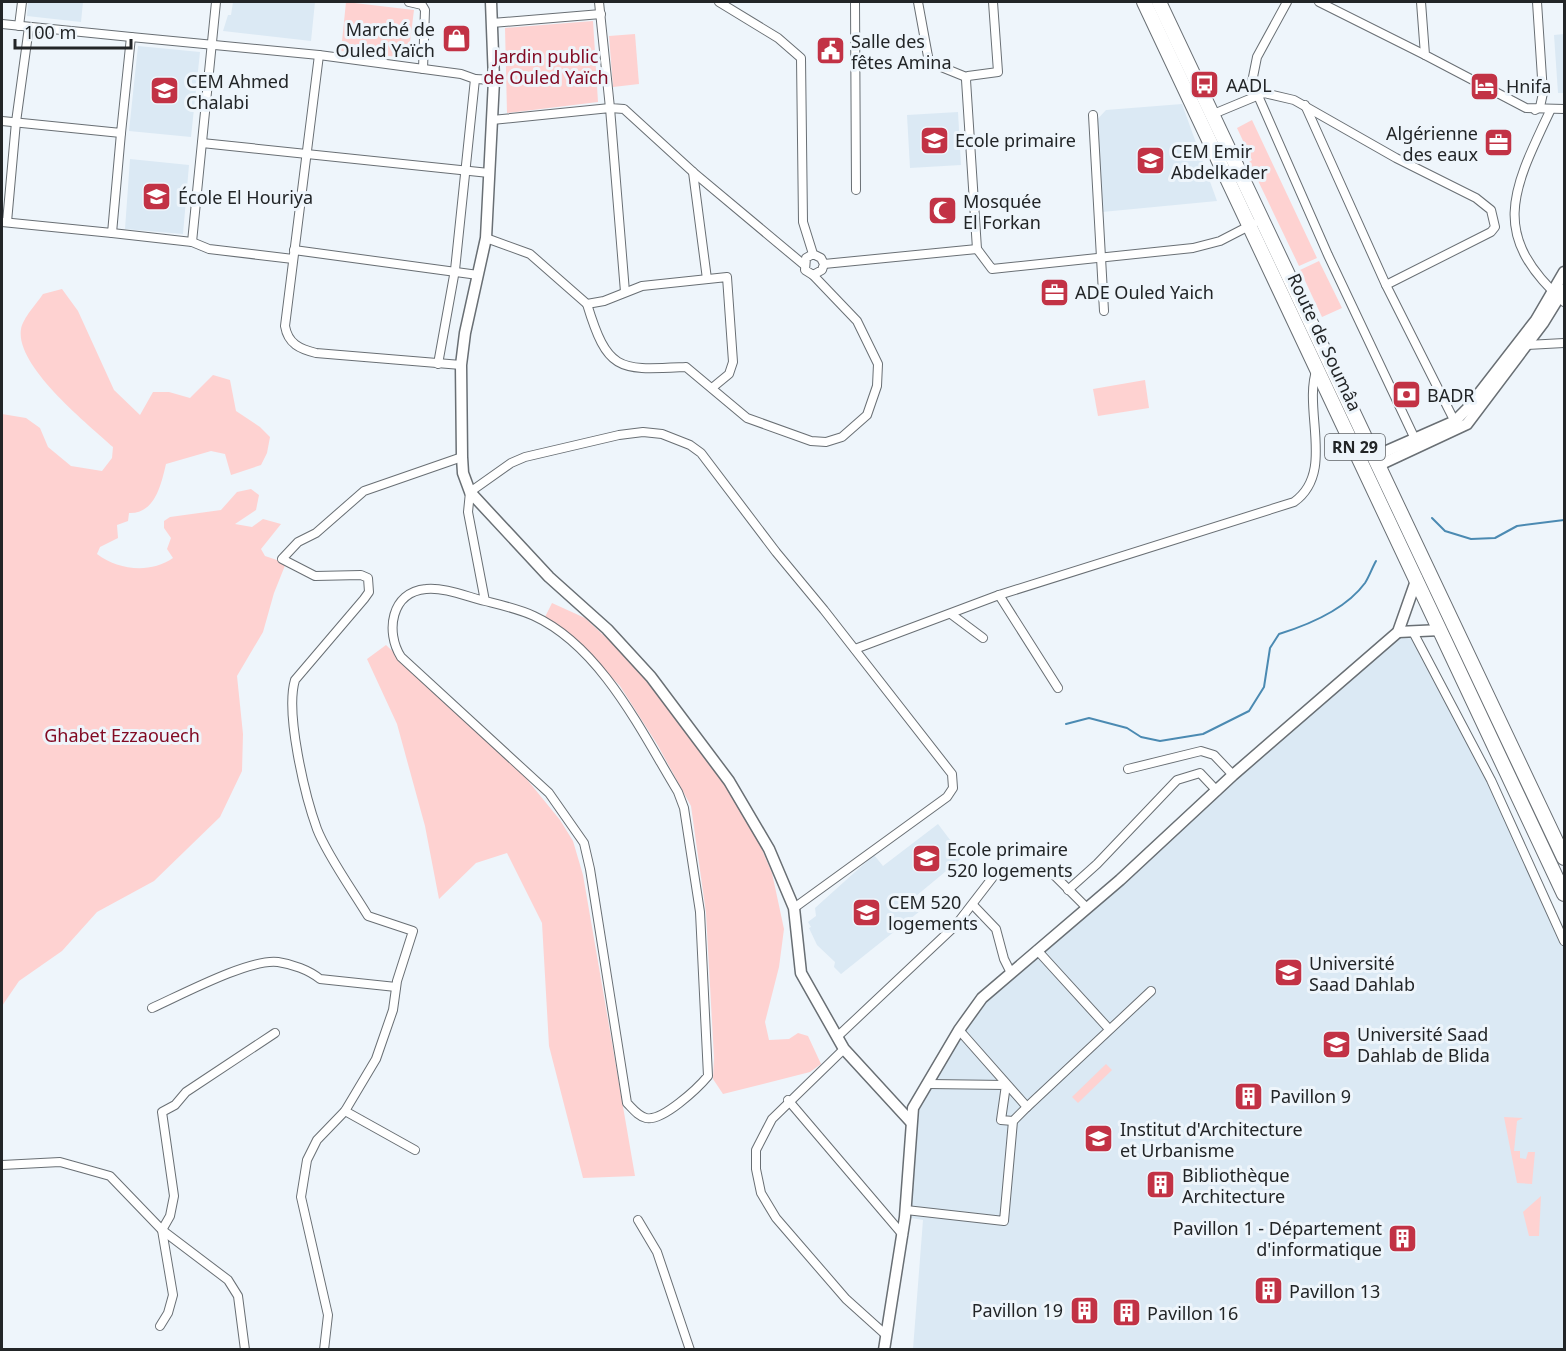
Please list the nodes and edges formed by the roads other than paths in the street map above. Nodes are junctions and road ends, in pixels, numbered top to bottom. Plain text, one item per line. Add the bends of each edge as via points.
1 (22, 2) edge
2 (216, 2) edge
3 (409, 2) edge
4 (491, 2) edge
5 (599, 2) edge
6 (719, 2) edge
7 (855, 2) edge
8 (918, 2) edge
9 (993, 2) edge
10 (1144, 2) edge
11 (1159, 2) edge
12 (1287, 2) edge
13 (1319, 2) edge
14 (1421, 2) edge
15 (1537, 2) edge
16 (601, 14) junction
17 (492, 23) junction
18 (2, 24) edge
19 (19, 26) junction
20 (29, 27) junction
21 (131, 37) junction
22 (212, 44) junction
23 (319, 55) junction
24 (1425, 55) junction
25 (423, 69) junction
26 (966, 77) junction
27 (475, 79) junction
28 (494, 80) junction
29 (1257, 94) junction
30 (1305, 105) junction
31 (610, 108) junction
32 (1535, 110) junction
33 (1564, 110) edge
34 (1550, 111) junction
35 (1211, 114) junction
36 (1093, 116) dead end
37 (492, 120) junction
38 (2, 121) edge
39 (16, 122) junction
40 (121, 133) junction
41 (202, 143) junction
42 (306, 154) junction
43 (466, 170) junction
44 (693, 172) junction
45 (489, 173) junction
46 (856, 190) dead end
47 (4, 222) edge
48 (1256, 222) junction
49 (112, 233) junction
50 (486, 238) junction
51 (192, 242) junction
52 (977, 249) junction
53 (294, 254) junction
54 (813, 254) junction
55 (1100, 258) junction
56 (803, 264) junction
57 (824, 264) junction
58 (454, 270) junction
59 (1564, 272) edge
60 (478, 275) junction
61 (813, 275) junction
62 (707, 279) junction
63 (1386, 285) junction
64 (625, 292) junction
65 (1561, 296) edge
66 (586, 304) junction
67 (1104, 311) dead end
68 (1564, 343) edge
69 (1527, 345) junction
70 (1323, 363) junction
71 (438, 364) junction
72 (461, 365) junction
73 (712, 388) junction
74 (1456, 425) junction
75 (1415, 439) junction
76 (462, 457) junction
77 (1375, 461) junction
78 (470, 492) junction
79 (1417, 578) junction
80 (999, 595) junction
81 (485, 601) junction
82 (951, 614) junction
83 (1441, 630) junction
84 (1413, 632) junction
85 (1398, 633) junction
86 (983, 638) dead end
87 (855, 650) junction
88 (1058, 688) dead end
89 (1128, 769) dead end
90 (1233, 775) junction
91 (1217, 791) junction
92 (1564, 858) edge
93 (1052, 873) dead end
94 (993, 877) dead end
95 (1068, 890) junction
96 (1564, 894) edge
97 (974, 905) junction
98 (794, 908) junction
99 (1087, 908) junction
100 (1564, 941) edge
101 (1037, 950) junction
102 (1011, 973) junction
103 (396, 987) junction
104 (1151, 991) dead end
105 (152, 1008) dead end
106 (1109, 1029) junction
107 (959, 1030) junction
108 (275, 1033) dead end
109 (837, 1037) junction
110 (844, 1049) junction
111 (929, 1084) junction
112 (1006, 1085) junction
113 (788, 1100) junction
114 (1026, 1107) junction
115 (345, 1111) junction
116 (1013, 1121) junction
117 (911, 1122) junction
118 (415, 1150) dead end
119 (2, 1165) edge
120 (906, 1210) junction
121 (638, 1220) dead end
122 (162, 1230) junction
123 (903, 1235) junction
124 (160, 1326) dead end
125 (886, 1335) junction
126 (245, 1350) edge
127 (324, 1350) edge
128 (690, 1350) edge
129 (884, 1350) edge

1 - 19 street
2 - 22 street
3 - 25 street via 422,5 425,10
4 - 17 street
5 - 16 street
6 - 54 street via 778,38 801,58 803,222
7 - 46 street
8 - 26 street via 929,62
9 - 26 street via 998,72
10 - 48 highway, Route de Soumâa / RN 29
11 - 35 highway, Route de Soumâa / RN 29
12 - 29 street via 1257,57 1252,82
13 - 24 street
14 - 24 street
15 - 32 street via 1544,93 1540,107
16 - 17 street
16 - 31 street
17 - 28 street
18 - 19 street
19 - 20 street
20 - 21 street
20 - 39 street
21 - 22 street
21 - 40 street
22 - 23 street
22 - 41 street
23 - 25 street
23 - 42 street
24 - 32 street
25 - 27 street
26 - 52 street
27 - 28 street
27 - 43 street
28 - 37 street
29 - 30 street via 1274,94
29 - 35 street
29 - 75 street
30 - 63 street
30 - 63 street via 1396,158 1476,198 1491,210 1495,227 1491,232
31 - 37 street
31 - 44 street via 624,109
31 - 64 street
32 - 34 street
33 - 34 street
34 - 65 street via 1525,169 1514,216 1515,233 1522,253
35 - 48 highway, Route de Soumâa / RN 29
36 - 55 street
37 - 45 street
38 - 39 street
39 - 40 street
39 - 47 street
40 - 49 street
41 - 42 street
41 - 51 street
42 - 43 street
42 - 53 street
43 - 45 street
43 - 58 street
44 - 56 street
44 - 62 street
45 - 50 street
47 - 49 street
48 - 55 street via 1206,246
48 - 70 highway, Route de Soumâa / RN 29
49 - 51 street
50 - 60 street
50 - 66 street via 530,254
51 - 53 street via 209,249
52 - 55 street via 992,269
52 - 57 street
53 - 58 street
53 - 71 street via 285,326 287,337 296,346 316,353
54 - 56 street
54 - 57 street
55 - 67 street
56 - 61 street
57 - 61 street
58 - 60 street
58 - 71 street
59 - 65 street
60 - 72 street
61 - 73 street via 857,321 878,364 877,386 867,415 842,437 812,441 747,418
62 - 64 street via 642,286
62 - 73 street via 727,277 733,362 729,374
63 - 74 street
64 - 66 street
65 - 69 street
65 - 74 street
66 - 73 street via 597,338 606,353 620,364 640,369 686,367
68 - 69 street
69 - 74 street via 1475,415
70 - 77 highway, Route de Soumâa / RN 29
70 - 79 highway, Route de Soumâa / RN 29
70 - 80 street via 1312,383 1314,470 1309,487 1294,502
71 - 72 street
72 - 76 street
74 - 75 street
74 - 77 street
75 - 77 street
76 - 78 street
76 - 103 street via 364,491 282,559 315,576 368,578 369,592 364,599 295,680 293,711 302,774 318,830 368,916 413,931
77 - 92 highway, Route de Soumâa / RN 29
78 - 81 street via 468,512
78 - 87 street via 525,457 619,435 662,434 690,445 701,453
78 - 98 street via 651,677 729,781 769,849
79 - 83 highway, Route de Soumâa / RN 29
79 - 85 street
80 - 82 street
80 - 88 street
81 - 81 street via 534,615 566,635 622,700 684,808 700,912 708,1076 657,1118 637,1114 627,1103 584,843 549,793 401,657 391,639 394,614 414,592 427,589
82 - 86 street
82 - 87 street
83 - 84 street
83 - 96 highway, Route de Soumâa / RN 29
84 - 85 street
84 - 100 street via 1491,780
85 - 90 street
87 - 98 street via 952,774 953,788 947,797
89 - 90 street via 1201,751 1214,755
90 - 91 street
91 - 95 street via 1200,773 1177,780
91 - 99 street
93 - 95 street
94 - 97 street
95 - 99 street
97 - 102 street via 996,929
97 - 109 street
98 - 109 street via 801,972
99 - 101 street
101 - 102 street
101 - 106 street
102 - 107 street via 982,998
103 - 105 street via 320,979 311,972 276,961 246,968
103 - 115 street via 393,1010 376,1059
104 - 106 street
106 - 114 street
107 - 111 street
107 - 112 street
108 - 122 street via 162,1112 174,1196
109 - 110 street
110 - 113 street
110 - 117 street
111 - 112 street
111 - 117 street via 913,1108
112 - 114 street
112 - 116 street via 1001,1120
113 - 123 street
113 - 125 street via 761,1136 756,1150 761,1193 776,1218 846,1299
114 - 116 street
115 - 118 street
115 - 127 street via 317,1140 307,1160 301,1197 328,1315
116 - 120 street via 1004,1221
117 - 120 street
119 - 122 street via 60,1162 110,1176
120 - 123 street
121 - 128 street via 657,1252
122 - 124 street via 173,1295
122 - 126 street via 228,1280 238,1296
123 - 125 street
125 - 129 street

